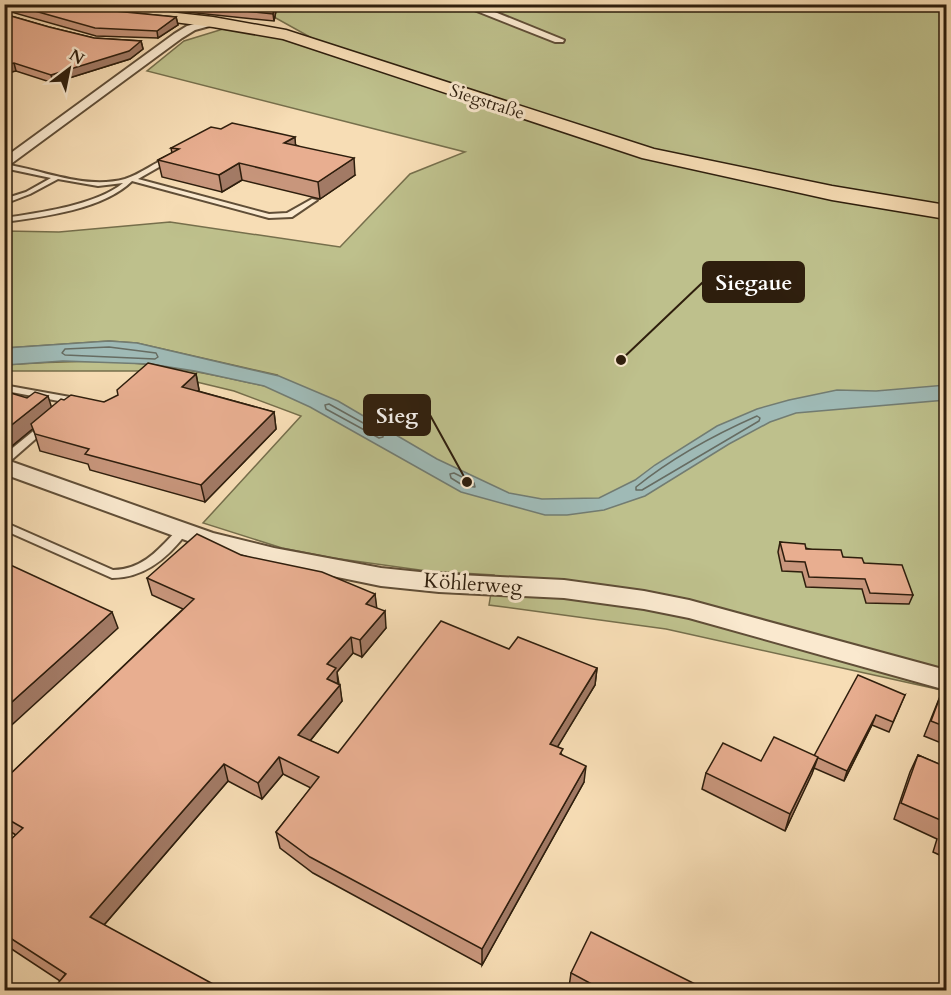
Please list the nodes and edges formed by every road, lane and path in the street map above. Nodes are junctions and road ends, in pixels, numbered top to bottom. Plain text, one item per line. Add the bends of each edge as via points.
1 (464, 4) edge
2 (117, 12) edge
3 (213, 22) junction
4 (559, 40) dead end
5 (143, 44) edge
6 (167, 45) junction
7 (176, 156) edge
8 (4, 166) edge
9 (58, 177) junction
10 (131, 179) junction
11 (314, 200) edge
12 (4, 202) edge
13 (946, 212) edge
14 (4, 220) edge
15 (9, 389) dead end
16 (70, 400) junction
17 (81, 402) edge
18 (4, 461) edge
19 (4, 466) edge
20 (4, 525) edge
21 (183, 531) junction
22 (946, 680) edge

1 - 4 street
2 - 3 main road, Siegstraße
3 - 6 street via 178,36
3 - 13 main road, Siegstraße via 319,44 649,154 821,191
5 - 6 street
6 - 8 street
7 - 10 lane
8 - 9 lane
9 - 10 lane via 96,183
9 - 12 lane
10 - 11 lane via 269,216 289,215
10 - 14 lane via 126,187 80,205
15 - 16 lane
16 - 17 lane
16 - 18 lane via 66,408
19 - 21 street, Köhlerweg
20 - 21 lane via 112,574 125,575 147,567
21 - 22 street, Köhlerweg via 274,556 381,577 575,590 644,600

